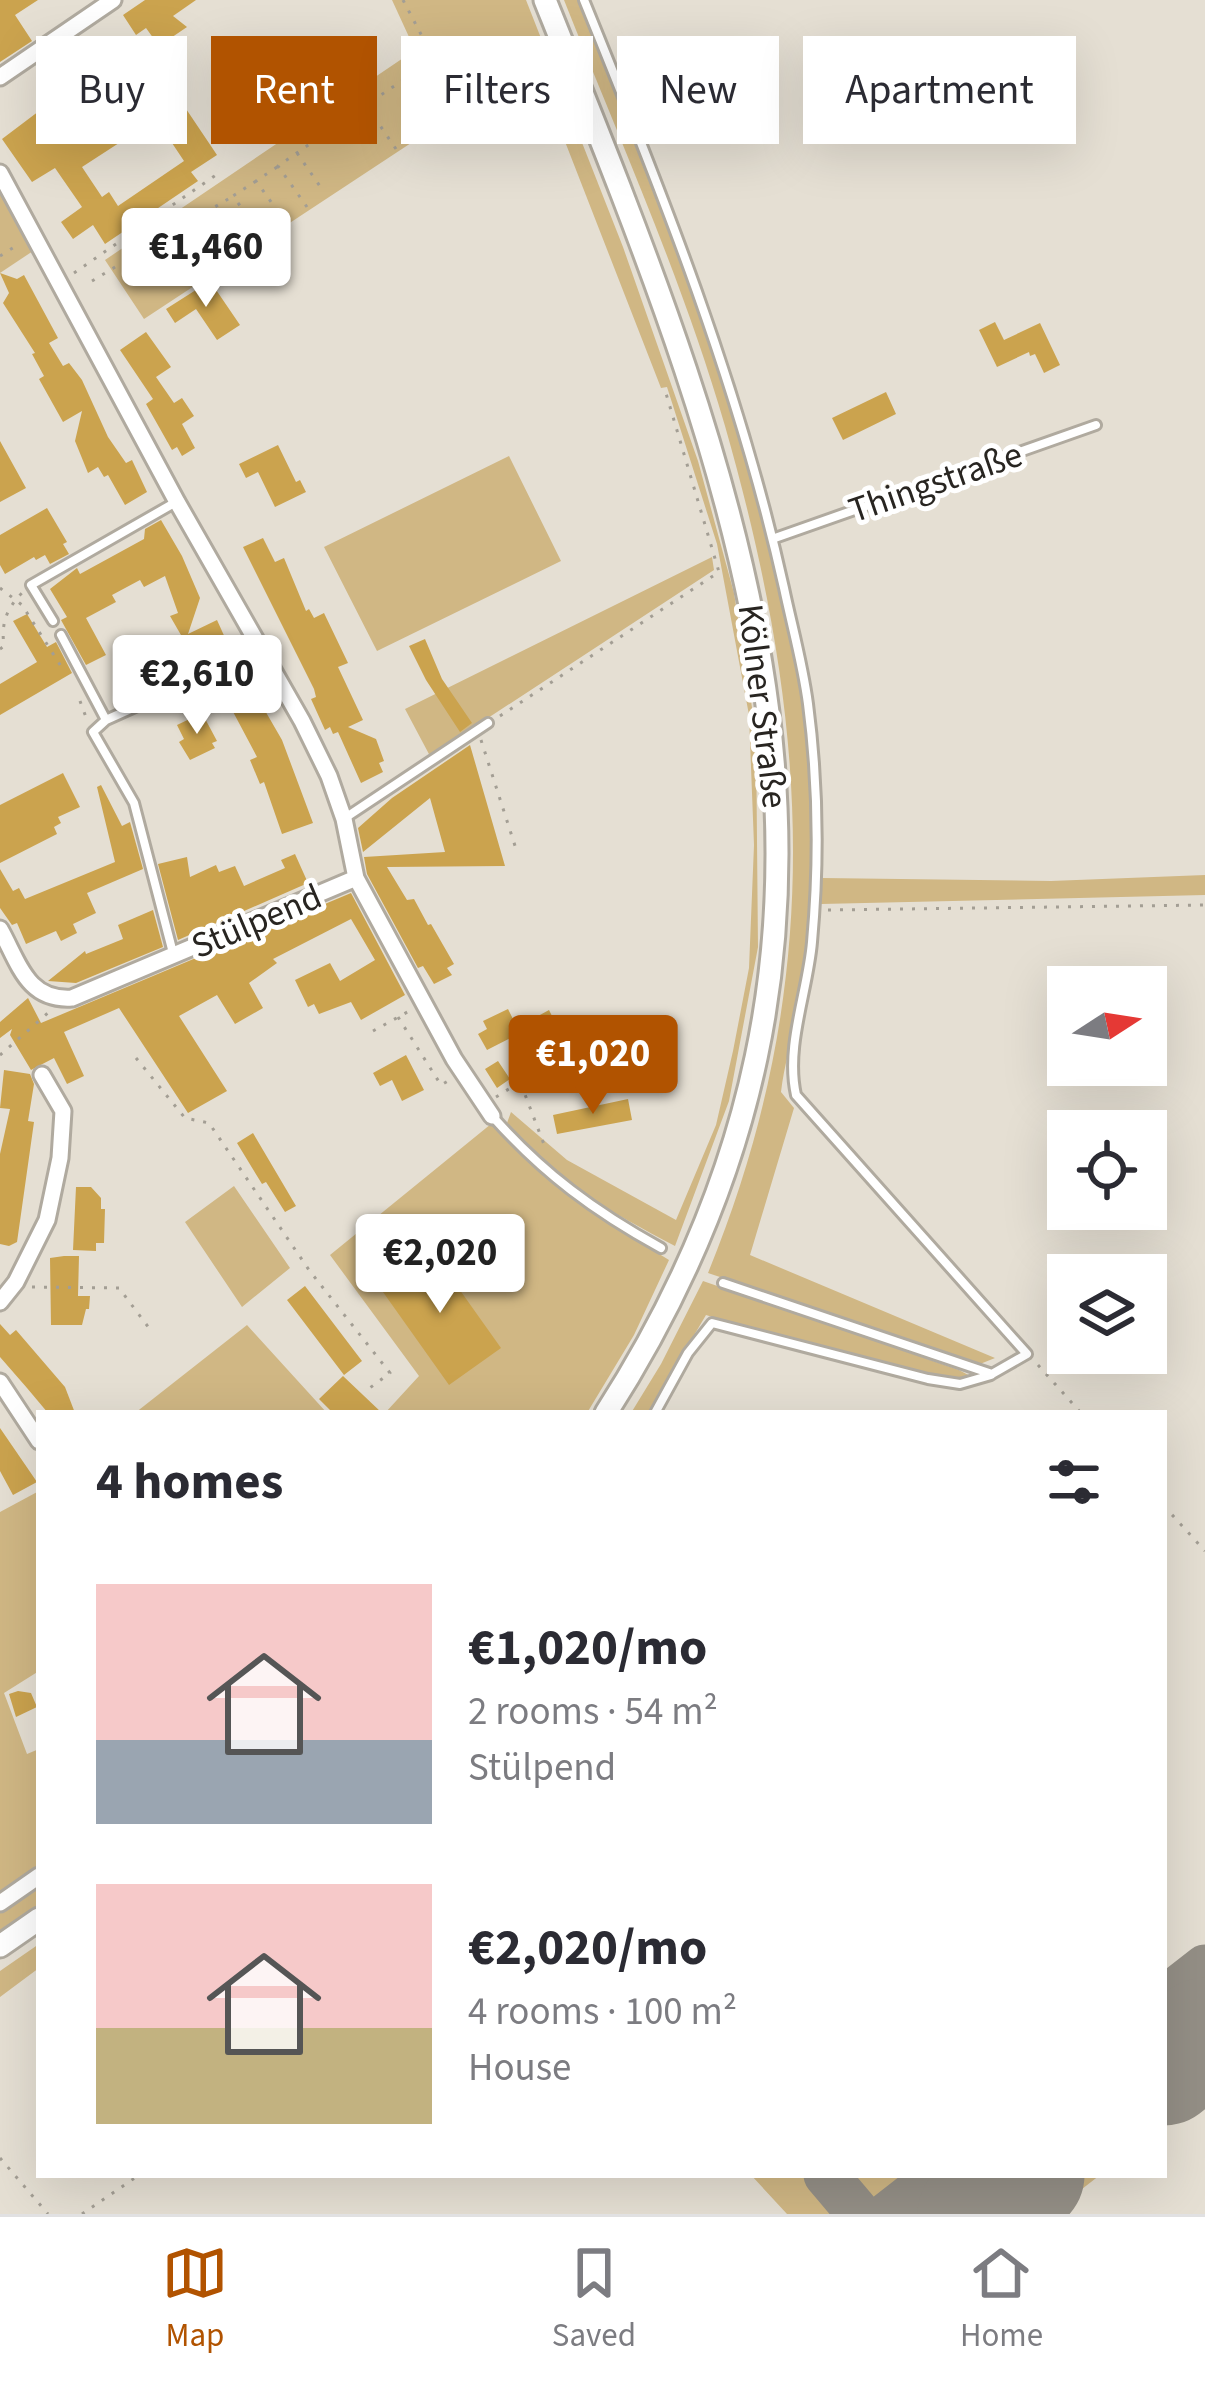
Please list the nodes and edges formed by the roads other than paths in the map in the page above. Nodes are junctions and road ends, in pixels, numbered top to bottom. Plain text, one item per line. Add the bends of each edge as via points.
1 (113, 0) edge
2 (545, 0) edge
3 (584, 0) edge
4 (0, 77) edge
5 (0, 173) edge
6 (1096, 425) dead end
7 (177, 502) junction
8 (775, 538) junction
9 (53, 621) dead end
10 (61, 635) dead end
11 (262, 650) junction
12 (106, 720) junction
13 (488, 723) road end
14 (344, 819) junction
15 (356, 878) junction
16 (0, 929) edge
17 (174, 955) junction
18 (42, 1076) dead end
19 (488, 1110) joint
20 (661, 1248) dead end
21 (723, 1283) dead end
22 (0, 1303) edge
23 (992, 1374) junction
24 (0, 1382) edge
25 (608, 1410) edge
26 (657, 1410) edge
27 (36, 1437) edge
28 (36, 1878) edge
29 (0, 1903) edge
30 (36, 1921) edge
31 (0, 1946) edge

1 - 4 street
2 - 25 main road, Kölner Straße via 646,253 720,474 752,596 779,806 770,965 739,1121 683,1278
3 - 8 lane via 709,324
5 - 7 street
6 - 8 lane, Thingstraße
7 - 9 lane via 31,585
7 - 11 street
8 - 23 lane via 808,705 815,830 796,1095 1027,1354
10 - 12 lane
11 - 12 lane
11 - 14 street
12 - 17 lane via 93,732 134,803
13 - 14 lane
14 - 15 street
15 - 17 street, Stülpend
15 - 19 street, Stülpend
16 - 17 street, Stülpend via 34,989 54,999
18 - 22 street via 63,1111 60,1158 47,1220
19 - 20 lane, Stülpend via 532,1160 596,1212
21 - 23 lane
23 - 26 lane via 960,1384 928,1379 712,1323
24 - 27 street
28 - 29 street
30 - 31 main road

